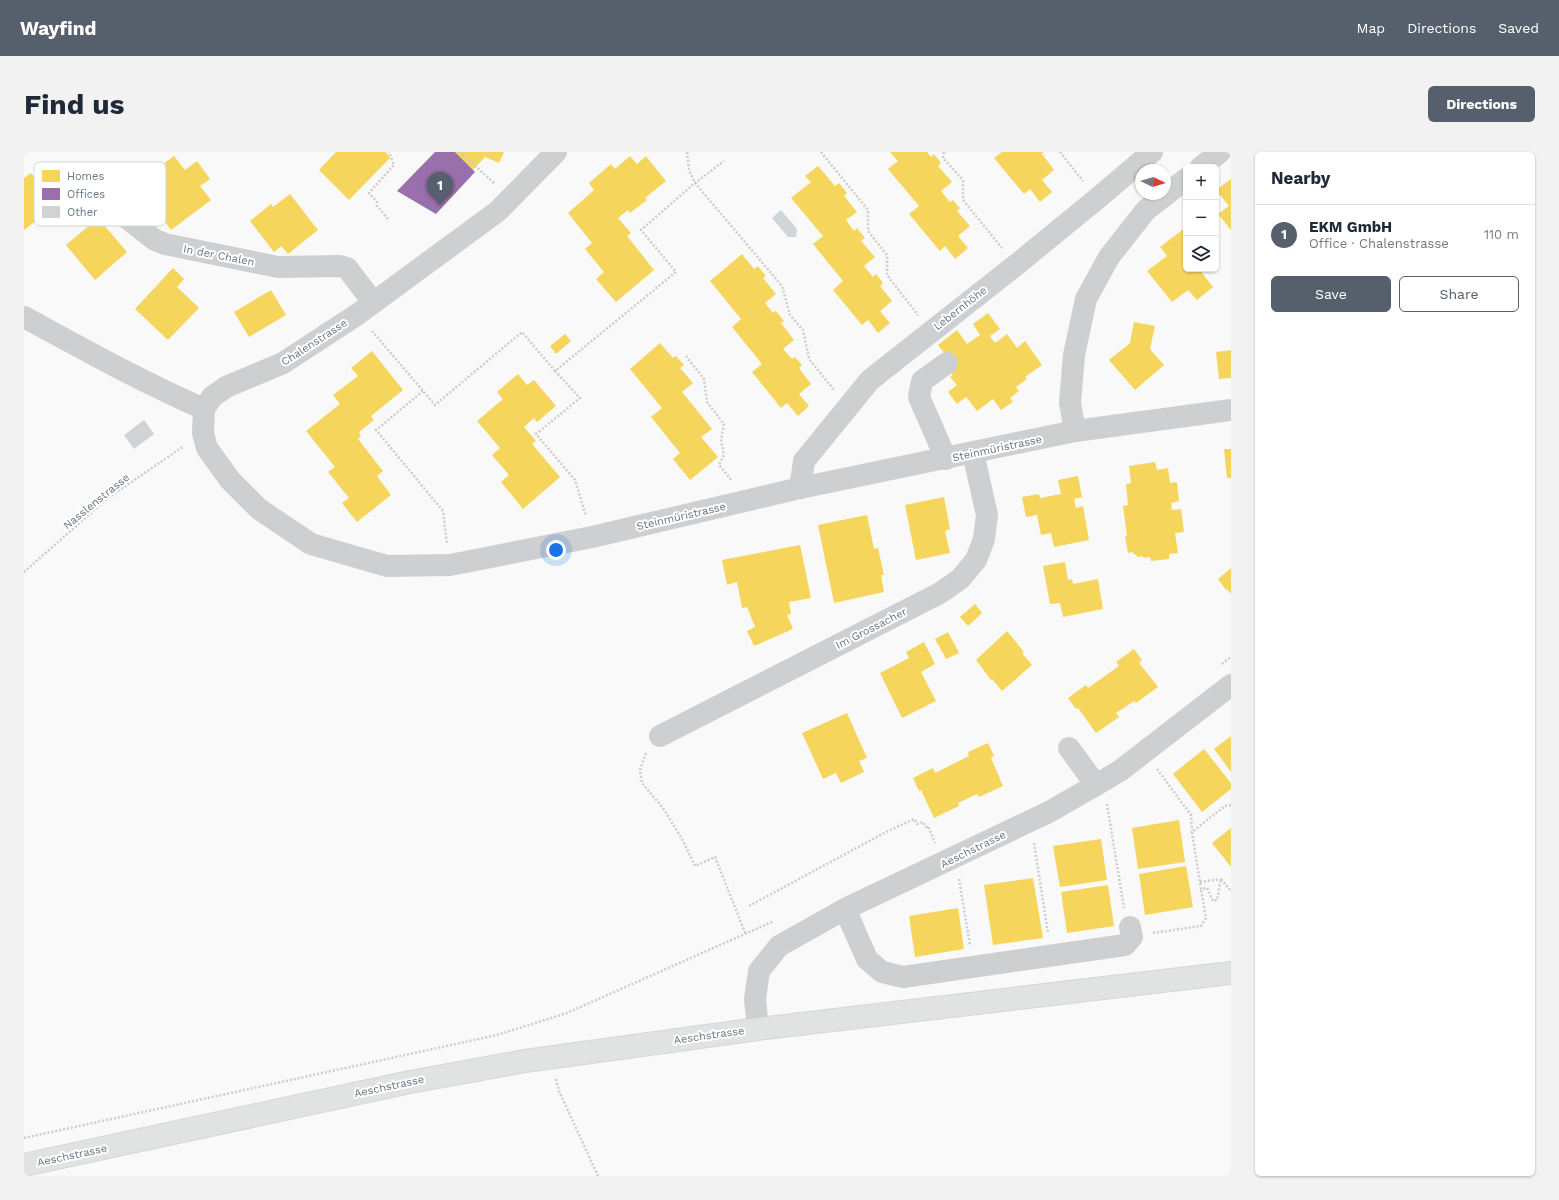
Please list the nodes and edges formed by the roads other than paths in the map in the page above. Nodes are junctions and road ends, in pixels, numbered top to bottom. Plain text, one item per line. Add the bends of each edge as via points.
1 (556, 152) edge
2 (1152, 152) edge
3 (1220, 152) edge
4 (1205, 164) edge
5 (1183, 181) edge
6 (137, 226) edge
7 (366, 308) junction
8 (24, 317) edge
9 (947, 363) dead end
10 (204, 408) junction
11 (1231, 410) edge
12 (1075, 431) junction
13 (973, 453) junction
14 (946, 459) junction
15 (800, 488) junction
16 (1231, 685) edge
17 (660, 736) road end
18 (1069, 748) dead end
19 (1096, 785) junction
20 (845, 909) junction
21 (1127, 919) road end
22 (1231, 974) edge
23 (758, 1029) junction
24 (24, 1165) edge

1 - 7 street, Chalenstrasse via 498,211
2 - 15 street, Lebernhöhe via 870,380 804,461
3 - 4 street
5 - 12 street via 1146,210 1109,257 1086,299 1074,355 1070,403
6 - 7 street, In der Chalen via 155,240 165,244 278,267 347,268
7 - 10 street, Chalenstrasse via 283,363 226,387 212,397
8 - 10 street via 95,356
9 - 14 street via 922,381 919,397
10 - 15 street, Steinmüristrasse via 203,433 207,448 230,480 259,509 311,544 387,566 450,565 592,537
11 - 12 street, Steinmüristrasse
12 - 13 street, Steinmüristrasse
13 - 14 street, Steinmüristrasse
13 - 17 street, Im Grossacher via 987,515 984,539 976,560 960,580 940,593
14 - 15 street, Steinmüristrasse
16 - 19 street, Aeschstrasse via 1121,770
18 - 19 street
19 - 20 street, Aeschstrasse via 1050,812
20 - 21 street via 867,959 882,972 903,977 1125,945 1132,937
20 - 23 street, Aeschstrasse via 779,946 760,971 755,999
22 - 23 main road, Aeschstrasse
23 - 24 main road, Aeschstrasse via 550,1057 410,1082

